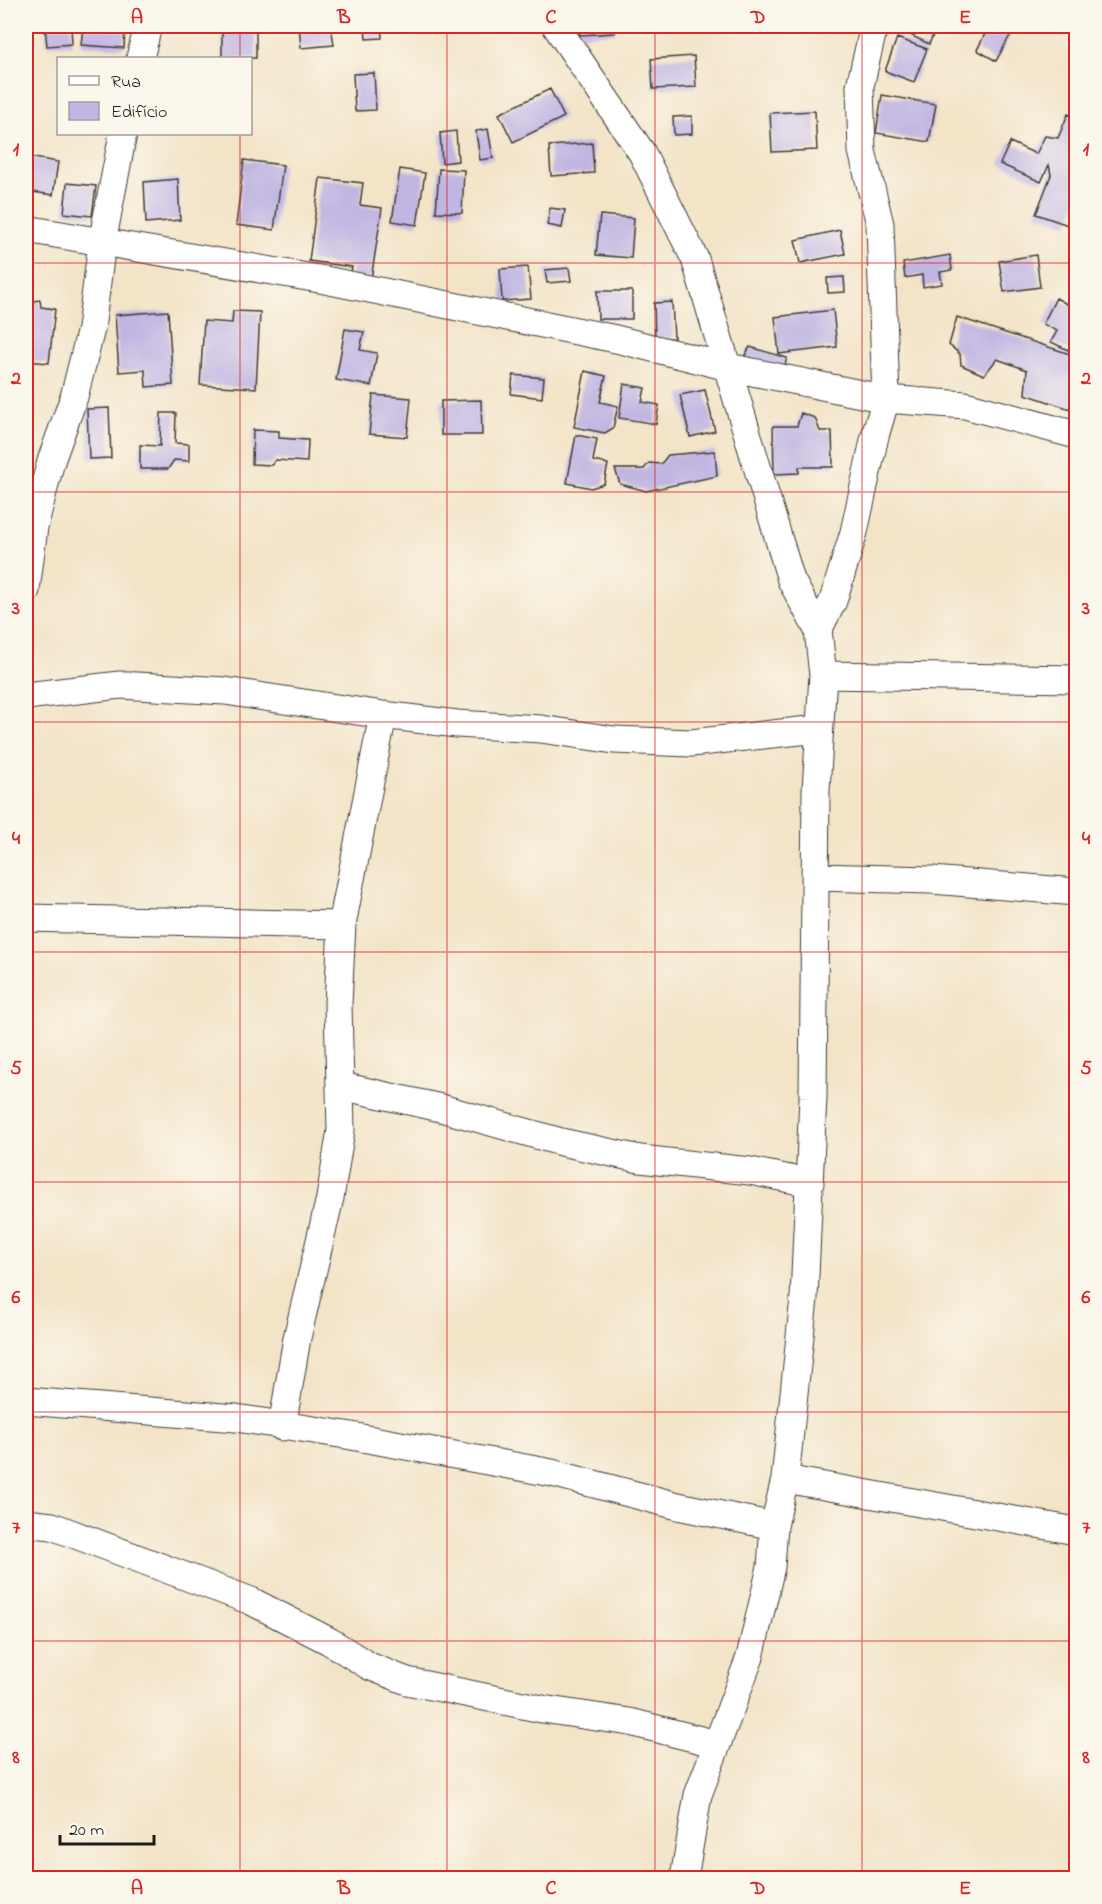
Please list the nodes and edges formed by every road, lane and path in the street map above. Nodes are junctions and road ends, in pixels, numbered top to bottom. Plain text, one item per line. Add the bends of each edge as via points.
1 (148, 26) edge
2 (556, 26) edge
3 (874, 26) edge
4 (140, 57) edge
5 (123, 135) edge
6 (26, 229) edge
7 (102, 243) junction
8 (728, 367) junction
9 (886, 399) junction
10 (1077, 435) edge
11 (26, 590) edge
12 (818, 630) junction
13 (823, 675) junction
14 (1077, 679) edge
15 (26, 696) edge
16 (383, 715) junction
17 (818, 729) junction
18 (815, 877) junction
19 (1077, 892) edge
20 (26, 918) edge
21 (342, 925) junction
22 (341, 1086) junction
23 (810, 1183) junction
24 (26, 1401) edge
25 (282, 1427) junction
26 (785, 1479) junction
27 (26, 1523) edge
28 (774, 1526) junction
29 (1077, 1531) edge
30 (717, 1744) junction
31 (684, 1878) edge

1 - 4 street
2 - 8 street via 647,164 695,259
3 - 9 street via 860,97 862,151 880,224
5 - 7 street
6 - 7 street
7 - 8 street via 326,280 616,339
7 - 11 street via 91,329 34,527
8 - 9 street
8 - 12 street via 791,580
9 - 10 street via 965,405
9 - 12 street via 874,436 854,532 833,602
12 - 13 street
13 - 14 street
13 - 17 street
15 - 16 street via 120,685 225,691
16 - 17 street via 541,729 614,740 691,743
16 - 21 street
17 - 18 street
18 - 19 street via 932,880
18 - 23 street
20 - 21 street
21 - 22 street via 338,1004
22 - 23 street via 640,1159 750,1171
22 - 25 street via 341,1130 330,1197 297,1338
23 - 26 street via 804,1298
24 - 25 street via 236,1418
25 - 28 street via 552,1473
26 - 28 street
26 - 29 street
27 - 30 street via 52,1526 251,1601 369,1666 407,1681 542,1709 630,1722
28 - 30 street via 771,1567 750,1657
30 - 31 street via 698,1795

